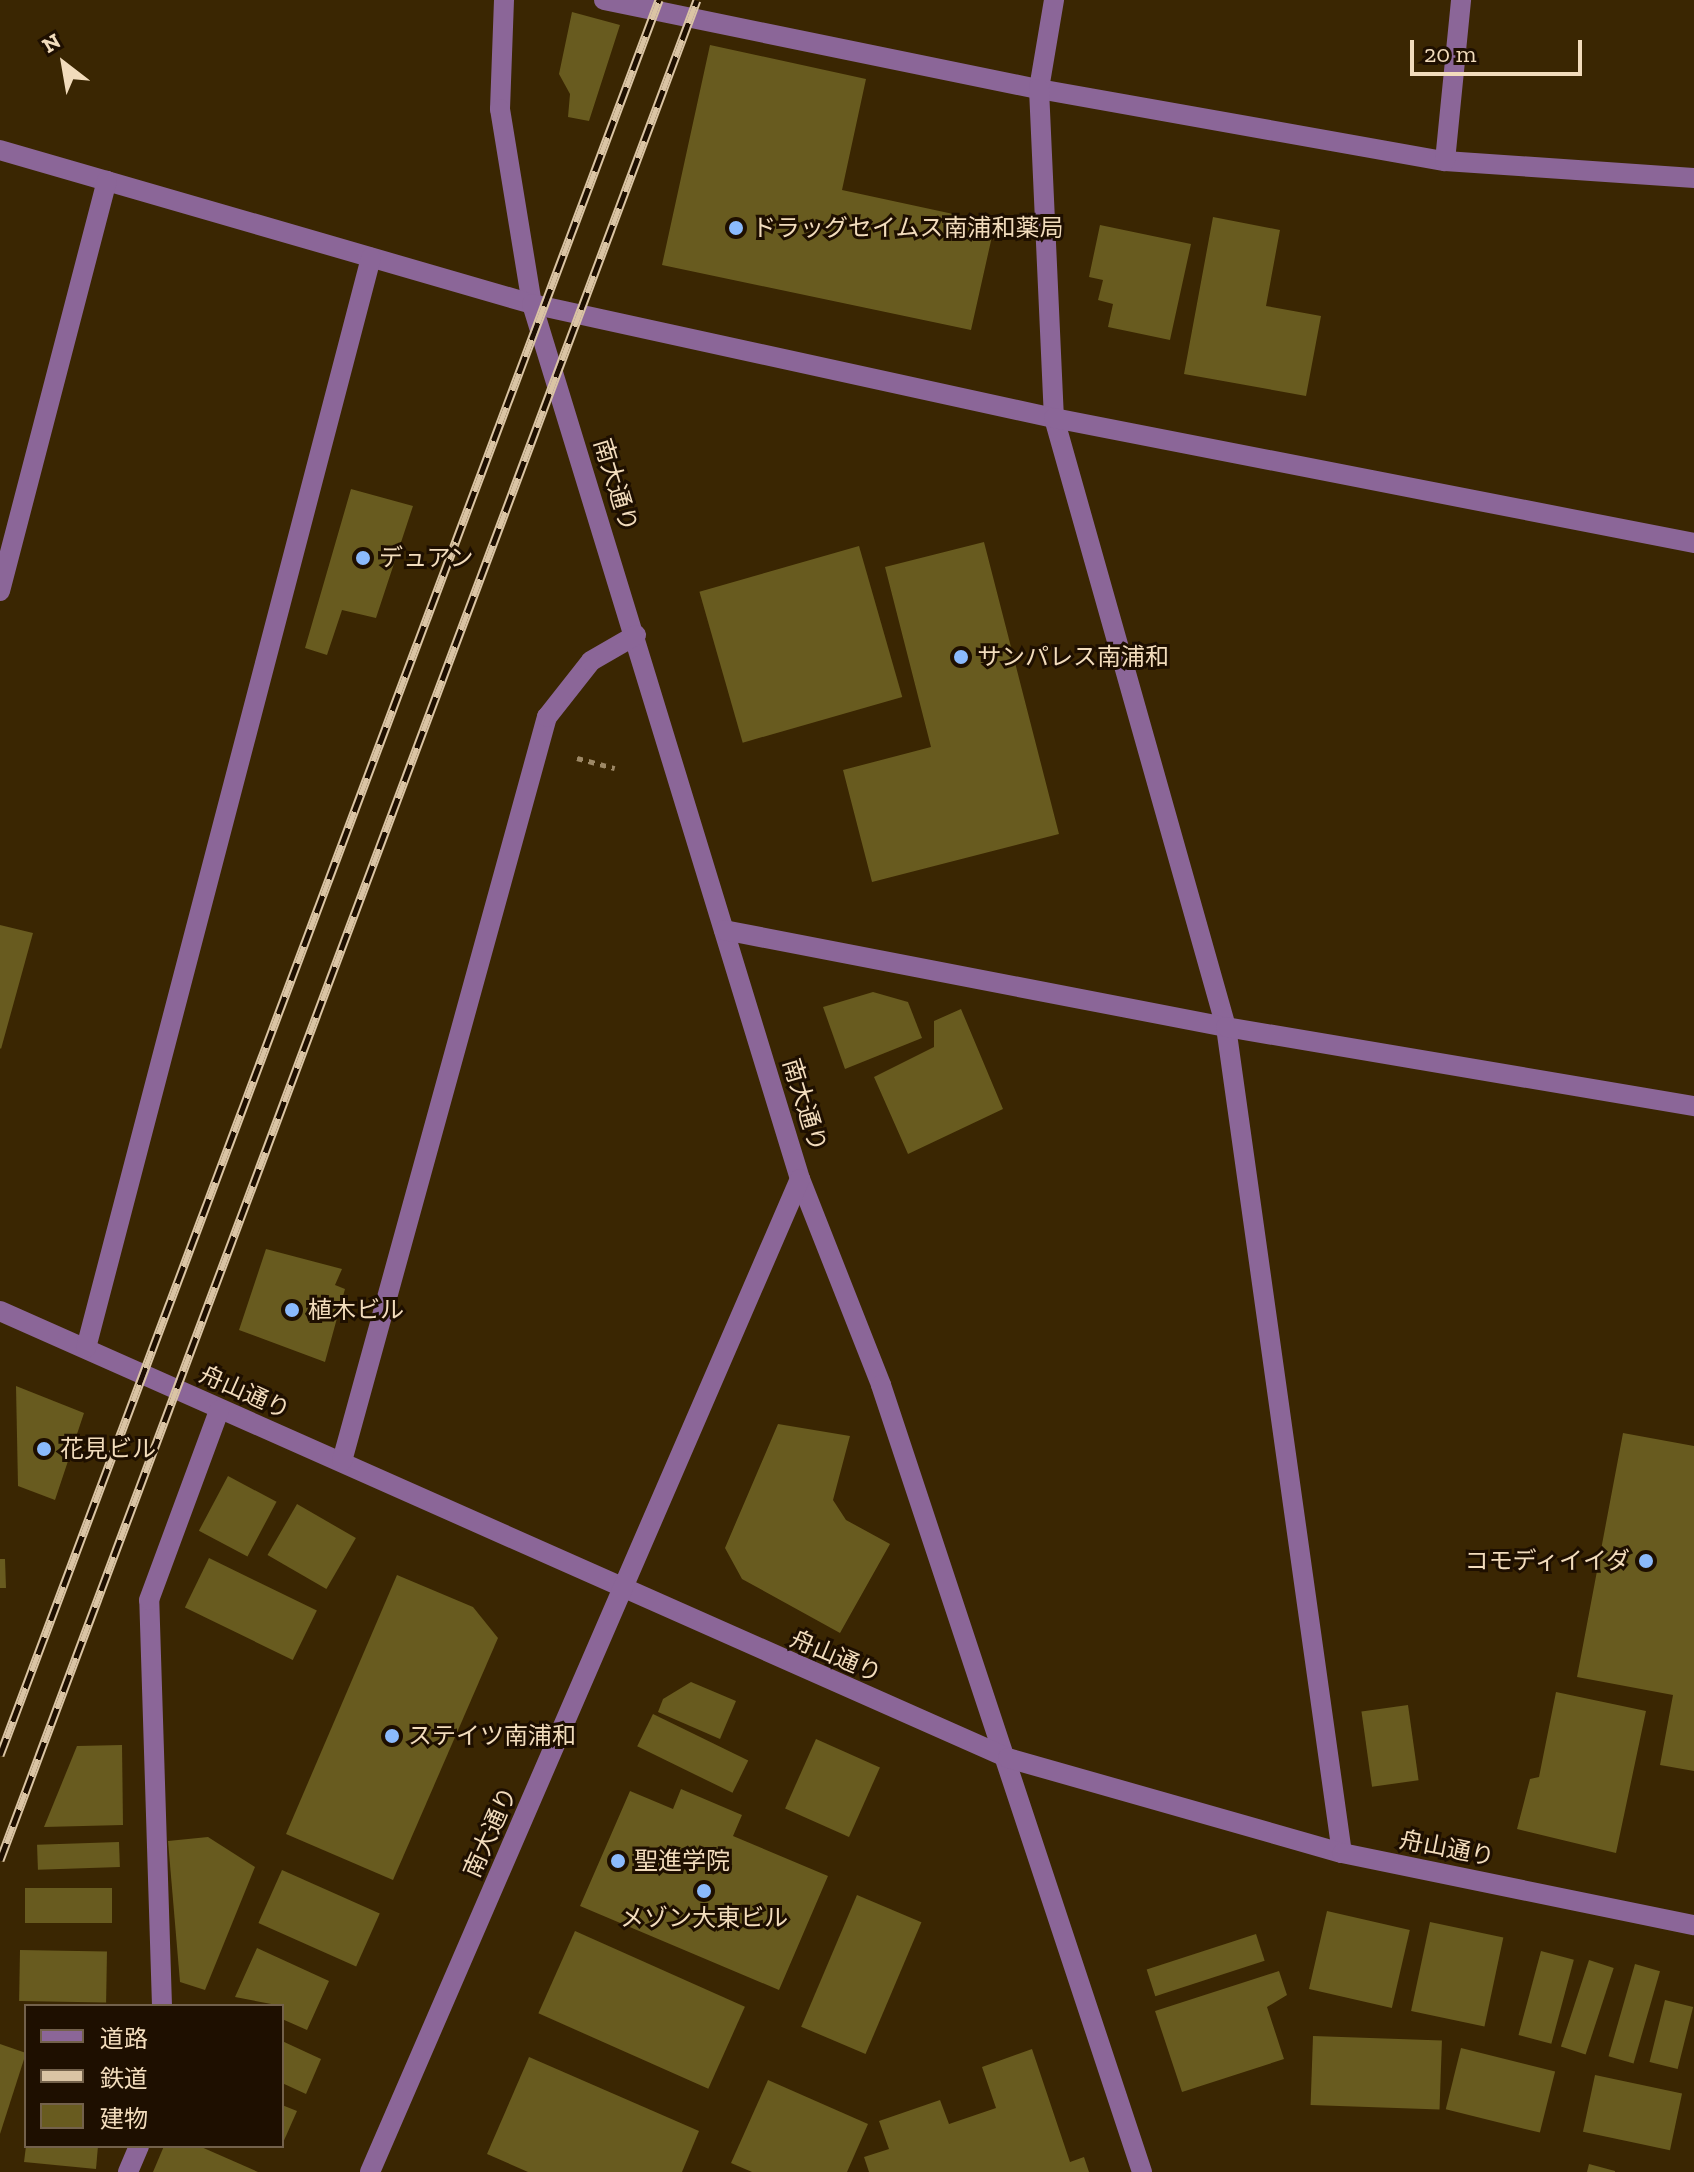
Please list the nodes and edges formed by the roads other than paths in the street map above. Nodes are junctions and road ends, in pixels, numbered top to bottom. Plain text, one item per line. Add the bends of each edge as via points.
1 (504, 0) edge
2 (604, 0) edge
3 (1054, 0) edge
4 (1461, 0) edge
5 (1039, 89) junction
6 (0, 150) edge
7 (1445, 161) junction
8 (1694, 178) edge
9 (107, 181) junction
10 (371, 258) junction
11 (532, 304) junction
12 (1054, 418) junction
13 (1694, 543) edge
14 (0, 591) edge
15 (636, 635) junction
16 (724, 930) junction
17 (1226, 1027) junction
18 (1694, 1106) edge
19 (800, 1179) junction
20 (0, 1311) edge
21 (86, 1348) junction
22 (219, 1411) junction
23 (342, 1461) junction
24 (625, 1590) junction
25 (1008, 1758) junction
26 (1342, 1853) junction
27 (1694, 1925) edge
28 (162, 2004) edge
29 (138, 2148) edge
30 (128, 2172) edge
31 (370, 2172) edge
32 (1142, 2172) edge

1 - 11 street, 南大通り via 500,109
2 - 5 street
3 - 5 street
4 - 7 street
5 - 7 street
5 - 12 street
6 - 9 street
7 - 8 street
9 - 10 street
9 - 14 street
10 - 11 street
10 - 21 street
11 - 12 street
11 - 15 street, 南大通り
12 - 13 street
12 - 17 street
15 - 16 street, 南大通り
15 - 23 street via 591,661 547,717
16 - 17 street
16 - 19 street, 南大通り
17 - 18 street
17 - 26 street
19 - 24 street, 南大通り
19 - 25 street via 881,1385
20 - 21 street, 舟山通り
21 - 22 street, 舟山通り
22 - 23 street, 舟山通り
22 - 28 street via 149,1600
23 - 24 street, 舟山通り
24 - 25 street, 舟山通り
24 - 31 street, 南大通り
25 - 26 street, 舟山通り
25 - 32 street
26 - 27 street, 舟山通り
29 - 30 street

